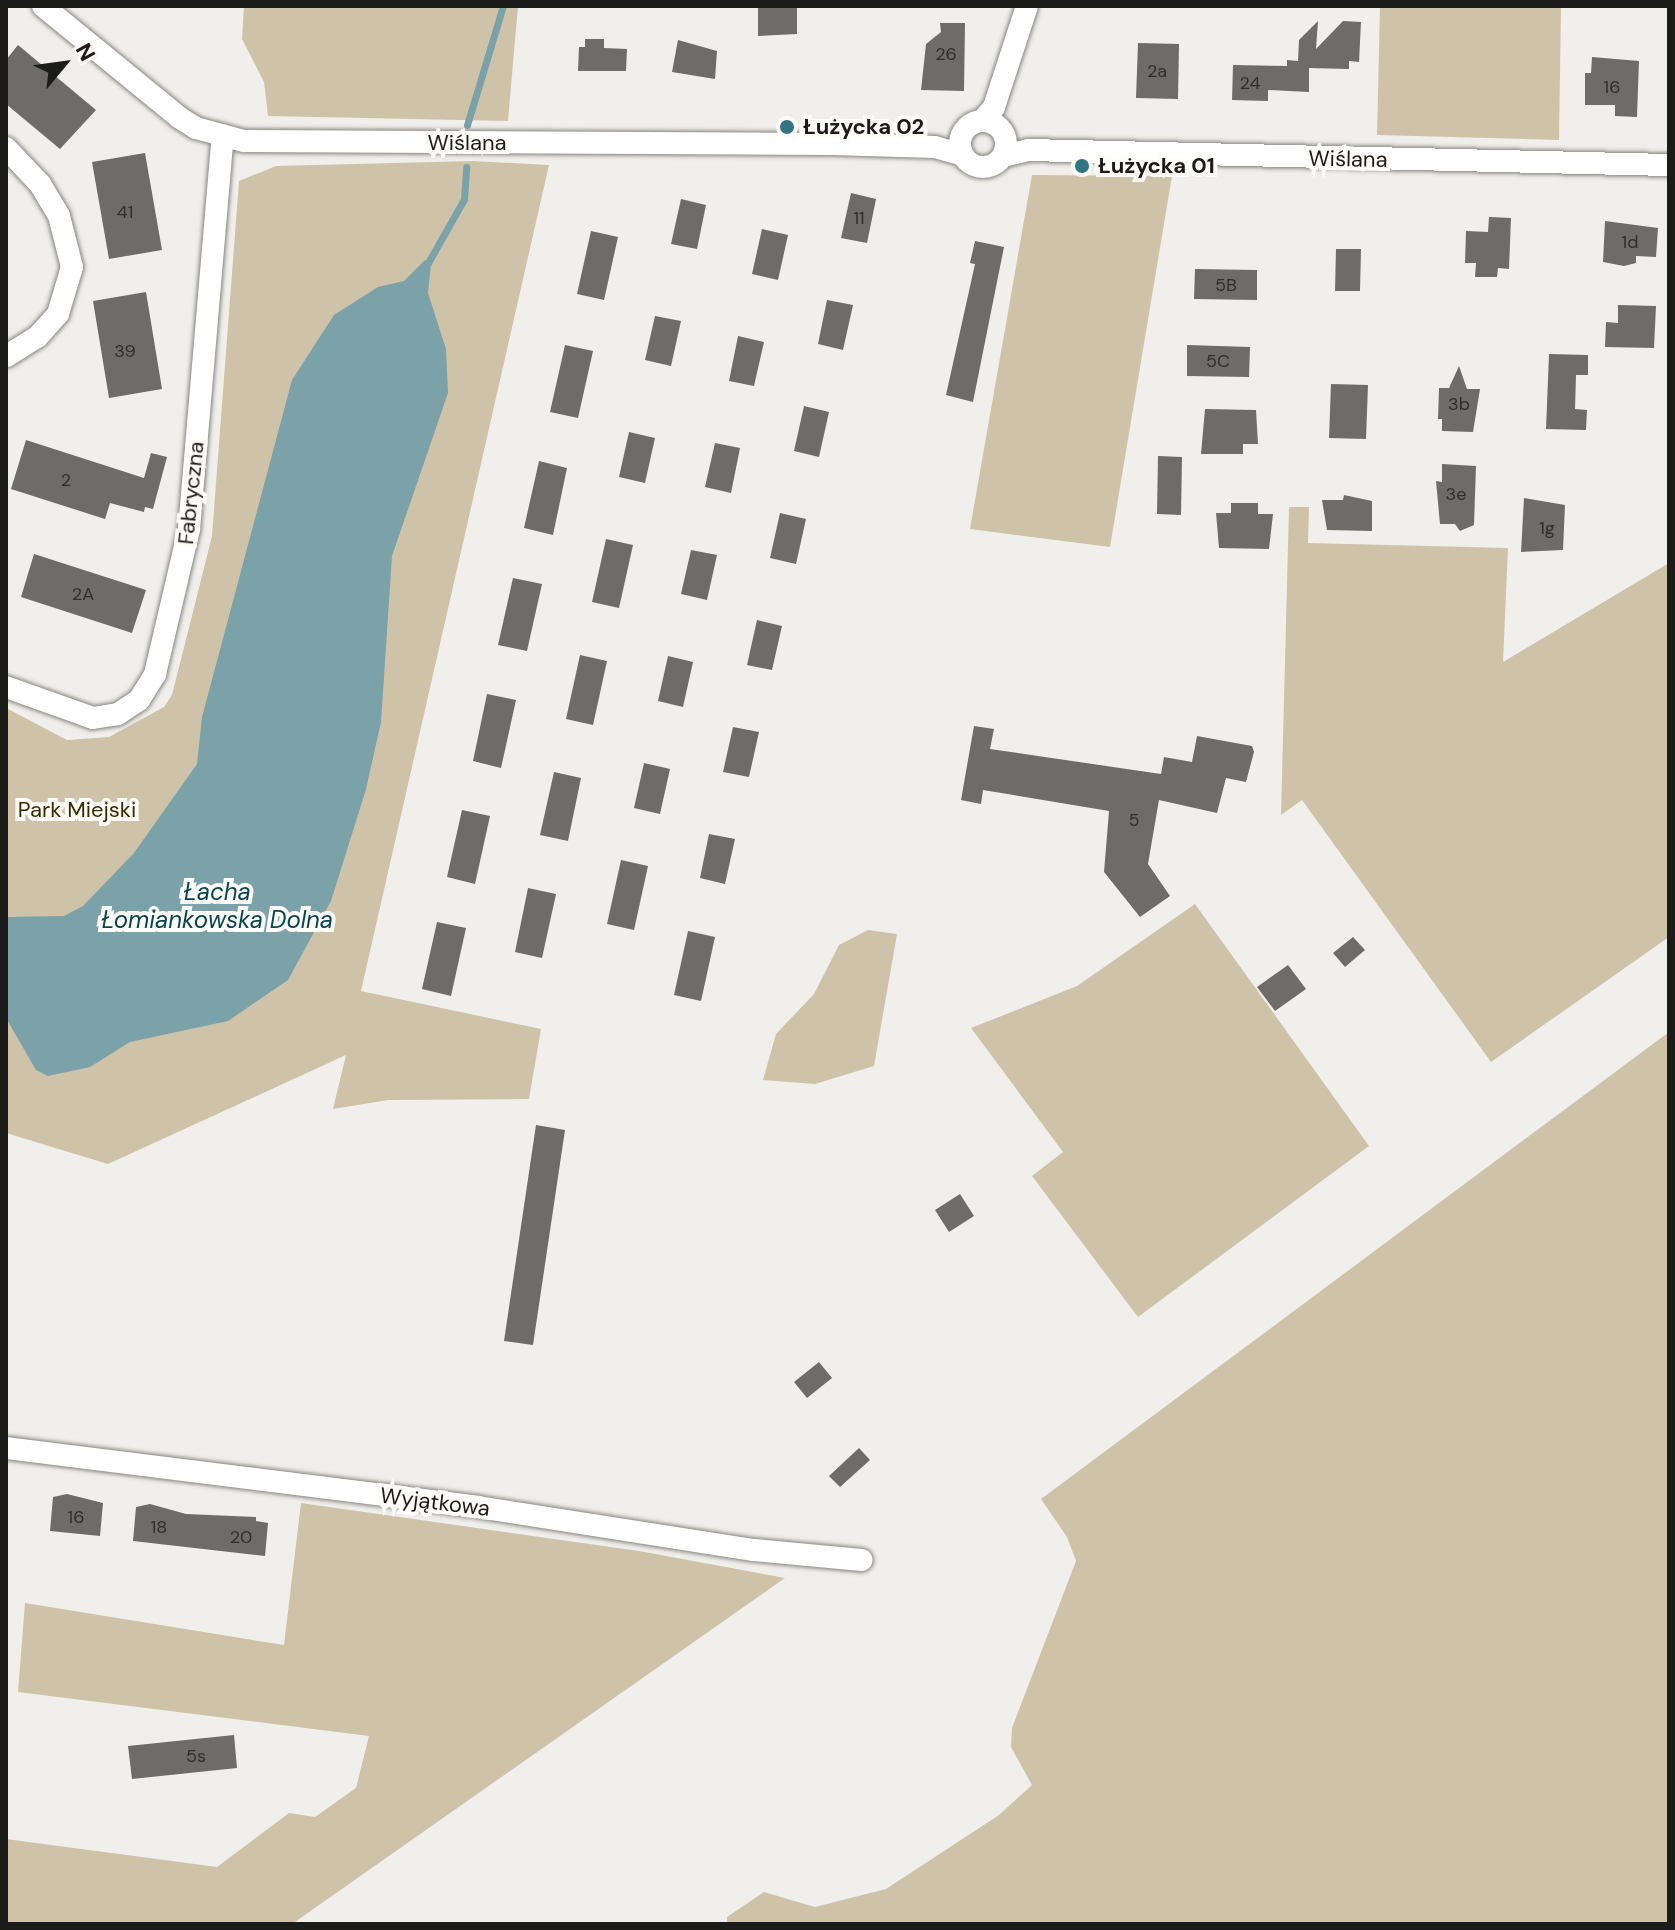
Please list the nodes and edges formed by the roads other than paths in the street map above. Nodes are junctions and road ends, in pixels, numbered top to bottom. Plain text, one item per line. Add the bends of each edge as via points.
1 (43, 6) edge
2 (1027, 6) edge
3 (996, 130) junction
4 (223, 135) junction
5 (962, 146) junction
6 (6, 148) edge
7 (1669, 165) edge
8 (6, 356) edge
9 (6, 687) edge
10 (6, 1448) edge
11 (862, 1560) dead end

1 - 4 street, Wiślana via 180,118
2 - 3 street
3 - 5 street via 969,126
3 - 5 street via 979,167
3 - 7 street, Wiślana via 1028,150
4 - 5 street, Wiślana via 264,144
4 - 9 street, Fabryczna via 189,529 155,674 139,700 118,714 93,718
6 - 8 street via 40,184 59,216 72,267 58,314 37,337
10 - 11 street, Wyjątkowa via 478,1507 754,1550

